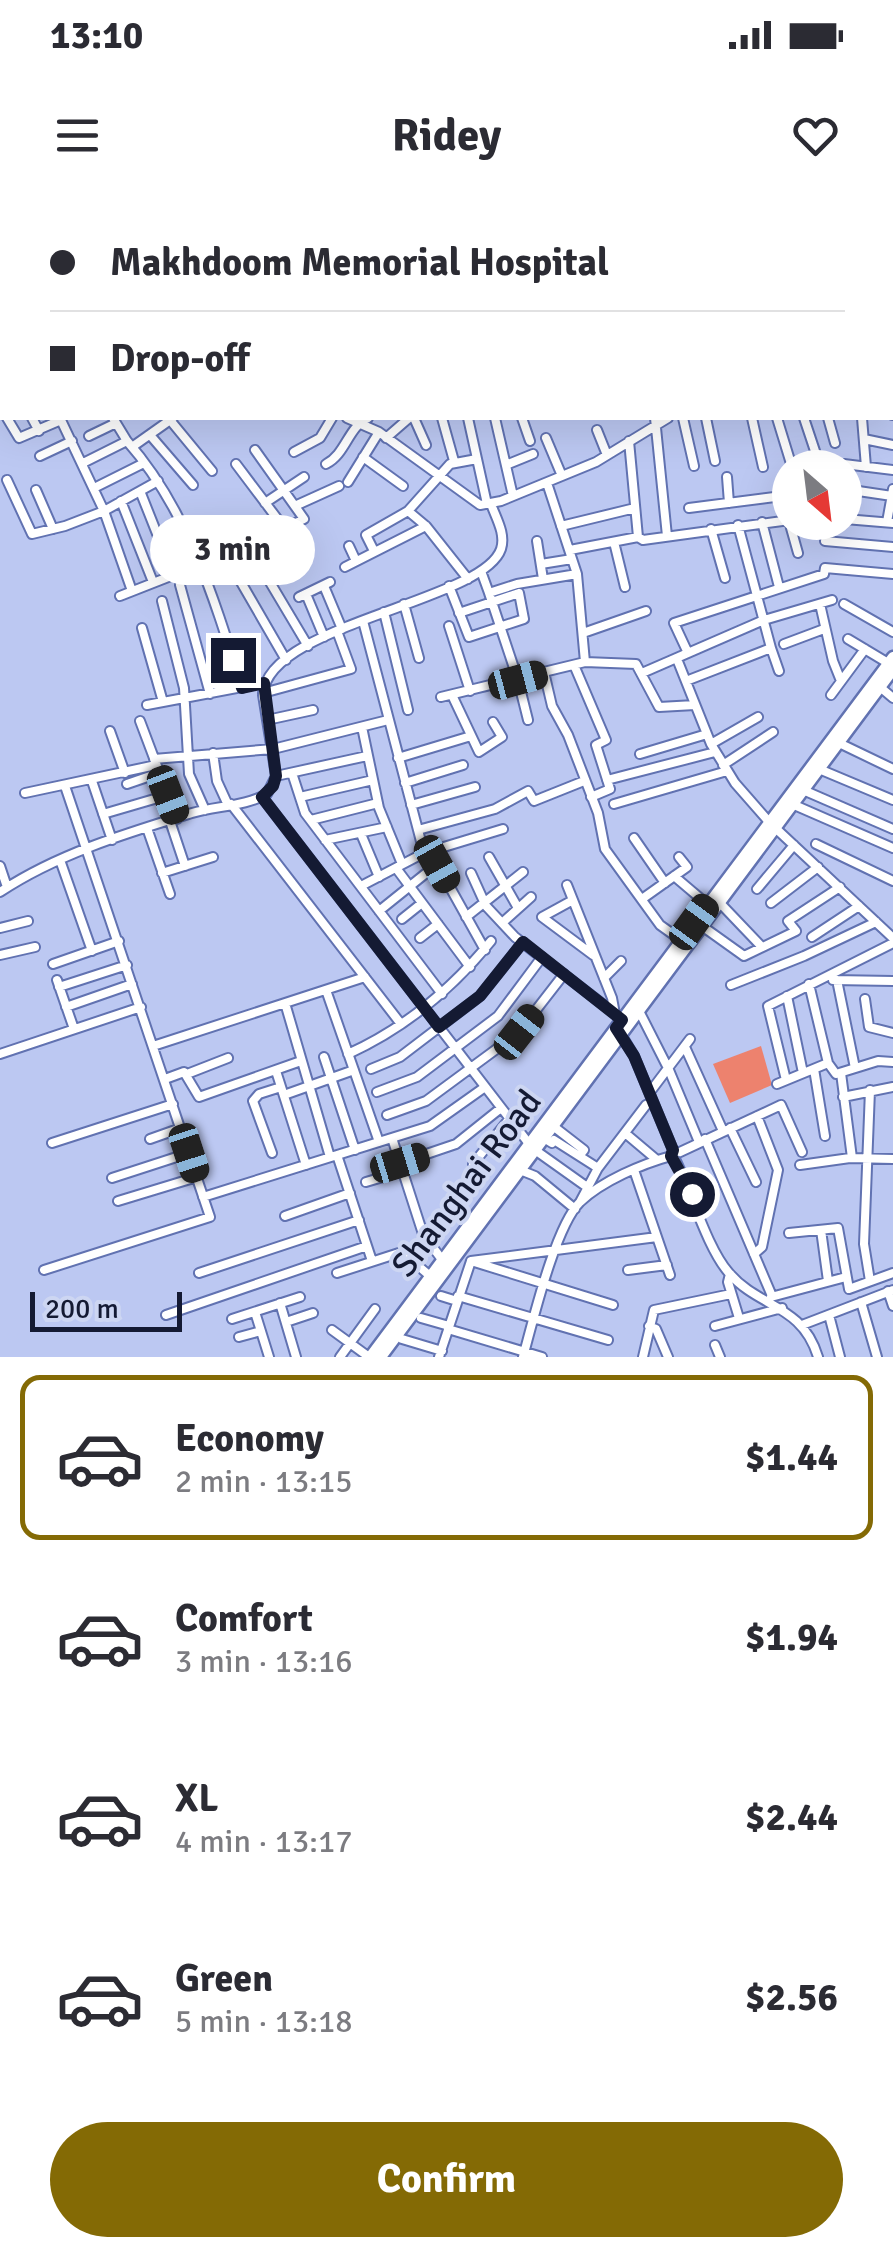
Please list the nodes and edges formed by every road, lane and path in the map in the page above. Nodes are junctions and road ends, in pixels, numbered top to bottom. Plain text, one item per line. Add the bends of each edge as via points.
1 (8, 420) edge
2 (33, 420) edge
3 (59, 420) edge
4 (62, 420) edge
5 (116, 420) edge
6 (171, 420) edge
7 (173, 420) edge
8 (331, 420) edge
9 (352, 420) edge
10 (363, 420) edge
11 (409, 420) edge
12 (414, 420) edge
13 (443, 420) edge
14 (468, 420) edge
15 (495, 420) edge
16 (524, 420) edge
17 (683, 420) edge
18 (706, 420) edge
19 (752, 420) edge
20 (778, 420) edge
21 (805, 420) edge
22 (829, 420) edge
23 (862, 420) edge
24 (656, 421) edge
25 (358, 422) junction
26 (598, 430) dead end
27 (39, 431) junction
28 (150, 435) junction
29 (382, 435) junction
30 (89, 436) dead end
31 (546, 438) dead end
32 (864, 439) junction
33 (72, 441) junction
34 (628, 441) junction
35 (530, 442) dead end
36 (835, 443) dead end
37 (130, 444) junction
38 (426, 445) dead end
39 (893, 445) edge
40 (256, 450) dead end
41 (787, 450) edge
42 (815, 450) edge
43 (294, 452) dead end
44 (533, 454) dead end
45 (607, 455) junction
46 (40, 456) dead end
47 (364, 457) junction
48 (477, 459) junction
49 (454, 461) junction
50 (715, 461) dead end
51 (84, 463) junction
52 (144, 463) junction
53 (236, 464) dead end
54 (326, 464) dead end
55 (506, 465) junction
56 (694, 466) dead end
57 (862, 466) edge
58 (764, 467) dead end
59 (866, 467) junction
60 (893, 470) edge
61 (212, 471) dead end
62 (438, 476) junction
63 (562, 476) junction
64 (304, 477) dead end
65 (726, 477) dead end
66 (7, 480) dead end
67 (158, 482) junction
68 (547, 482) junction
69 (193, 485) dead end
70 (404, 486) dead end
71 (94, 488) junction
72 (284, 489) junction
73 (893, 489) edge
74 (36, 490) dead end
75 (140, 491) junction
76 (862, 493) edge
77 (513, 496) junction
78 (772, 498) edge
79 (892, 499) edge
80 (122, 501) junction
81 (265, 503) junction
82 (730, 503) junction
83 (489, 504) junction
84 (297, 505) junction
85 (635, 508) junction
86 (689, 508) dead end
87 (104, 511) junction
88 (408, 511) junction
89 (772, 521) edge
90 (862, 521) edge
91 (762, 522) junction
92 (890, 523) edge
93 (738, 525) junction
94 (426, 526) junction
95 (562, 526) junction
96 (53, 529) junction
97 (285, 529) junction
98 (710, 529) junction
99 (667, 536) junction
100 (638, 538) junction
101 (794, 540) edge
102 (825, 541) dead end
103 (537, 542) dead end
104 (614, 542) junction
105 (349, 546) dead end
106 (249, 547) junction
107 (893, 547) edge
108 (374, 552) junction
109 (798, 553) dead end
110 (571, 555) junction
111 (226, 558) junction
112 (356, 561) junction
113 (541, 564) junction
114 (200, 567) junction
115 (344, 567) dead end
116 (482, 571) junction
117 (173, 574) junction
118 (576, 574) junction
119 (893, 574) edge
120 (725, 578) dead end
121 (468, 579) junction
122 (544, 579) junction
123 (153, 582) junction
124 (180, 585) dead end
125 (448, 586) junction
126 (626, 587) dead end
127 (780, 587) junction
128 (132, 591) junction
129 (756, 594) junction
130 (120, 596) dead end
131 (491, 597) junction
132 (832, 600) dead end
133 (162, 601) dead end
134 (404, 604) junction
135 (820, 604) junction
136 (844, 604) dead end
137 (646, 611) dead end
138 (384, 612) junction
139 (459, 613) junction
140 (764, 620) junction
141 (363, 621) junction
142 (448, 626) dead end
143 (500, 626) junction
144 (142, 628) dead end
145 (824, 629) junction
146 (339, 630) junction
147 (893, 632) edge
148 (582, 633) junction
149 (324, 637) junction
150 (848, 639) dead end
151 (784, 644) dead end
152 (308, 646) junction
153 (770, 648) junction
154 (864, 649) junction
155 (688, 653) junction
156 (419, 658) dead end
157 (677, 659) junction
158 (286, 660) junction
159 (585, 662) junction
160 (891, 663) edge
161 (574, 665) junction
162 (779, 671) dead end
163 (544, 672) junction
164 (642, 673) junction
165 (518, 680) junction
166 (686, 681) junction
167 (841, 681) junction
168 (264, 683) junction
169 (880, 687) junction
170 (242, 688) junction
171 (470, 690) junction
172 (210, 694) junction
173 (263, 694) junction
174 (452, 694) junction
175 (831, 695) dead end
176 (440, 697) dead end
177 (893, 698) edge
178 (185, 699) junction
179 (162, 702) junction
180 (147, 705) dead end
181 (694, 705) junction
182 (314, 710) dead end
183 (408, 710) dead end
184 (758, 717) dead end
185 (268, 720) junction
186 (388, 720) junction
187 (528, 720) dead end
188 (140, 721) dead end
189 (494, 722) dead end
190 (362, 727) junction
191 (110, 730) dead end
192 (773, 732) dead end
193 (707, 734) junction
194 (471, 736) junction
195 (839, 742) junction
196 (713, 748) junction
197 (272, 750) junction
198 (212, 753) junction
199 (186, 754) junction
200 (640, 754) dead end
201 (367, 756) junction
202 (398, 758) junction
203 (463, 765) dead end
204 (156, 766) junction
205 (724, 768) junction
206 (819, 769) junction
207 (893, 769) edge
208 (126, 773) junction
209 (292, 773) junction
210 (276, 776) junction
211 (372, 780) junction
212 (607, 780) junction
213 (92, 781) junction
214 (584, 781) junction
215 (405, 783) junction
216 (128, 784) dead end
217 (65, 786) junction
218 (475, 787) dead end
219 (803, 790) junction
220 (25, 794) dead end
221 (168, 795) junction
222 (591, 796) junction
223 (262, 797) junction
224 (300, 797) junction
225 (893, 800) edge
226 (378, 803) junction
227 (230, 804) junction
228 (614, 804) dead end
229 (792, 804) junction
230 (411, 806) junction
231 (205, 810) junction
232 (103, 814) junction
233 (174, 820) junction
234 (310, 820) junction
235 (772, 824) junction
236 (387, 826) junction
237 (147, 828) junction
238 (503, 829) dead end
239 (893, 829) edge
240 (418, 830) junction
241 (360, 834) junction
242 (634, 838) dead end
243 (112, 840) junction
244 (325, 840) junction
245 (816, 844) dead end
246 (794, 845) junction
247 (893, 848) edge
248 (88, 849) junction
249 (424, 852) junction
250 (679, 856) dead end
251 (213, 857) dead end
252 (489, 857) dead end
253 (60, 860) junction
254 (698, 860) dead end
255 (437, 864) dead end
256 (0, 866) edge
257 (185, 866) junction
258 (399, 866) junction
259 (818, 866) junction
260 (687, 867) junction
261 (471, 872) dead end
262 (523, 872) dead end
263 (162, 873) junction
264 (425, 874) dead end
265 (379, 876) junction
266 (674, 876) junction
267 (893, 881) edge
268 (664, 884) junction
269 (567, 885) dead end
270 (361, 886) junction
271 (410, 886) junction
272 (505, 886) junction
273 (840, 888) junction
274 (4, 889) edge
275 (757, 889) dead end
276 (170, 894) dead end
277 (532, 898) dead end
278 (642, 899) junction
279 (573, 900) junction
280 (422, 903) junction
281 (484, 903) junction
282 (713, 903) junction
283 (771, 903) dead end
284 (859, 906) junction
285 (518, 908) junction
286 (379, 911) junction
287 (466, 917) junction
288 (402, 919) dead end
289 (28, 921) dead end
290 (876, 922) junction
291 (502, 923) junction
292 (438, 924) junction
293 (702, 926) junction
294 (0, 928) edge
295 (812, 937) dead end
296 (420, 938) dead end
297 (681, 940) junction
298 (893, 940) edge
299 (119, 941) junction
300 (523, 942) junction
301 (761, 946) junction
302 (35, 948) dead end
303 (92, 951) junction
304 (0, 955) edge
305 (542, 957) junction
306 (596, 958) junction
307 (621, 961) dead end
308 (53, 964) dead end
309 (127, 965) junction
310 (470, 967) junction
311 (564, 974) junction
312 (365, 977) junction
313 (604, 978) junction
314 (820, 979) junction
315 (837, 980) junction
316 (893, 980) edge
317 (132, 984) junction
318 (731, 984) dead end
319 (808, 984) junction
320 (326, 990) junction
321 (442, 994) junction
322 (787, 996) junction
323 (865, 999) dead end
324 (286, 1003) junction
325 (66, 1007) junction
326 (140, 1007) junction
327 (424, 1007) junction
328 (639, 1011) junction
329 (401, 1024) junction
330 (619, 1026) junction
331 (439, 1027) junction
332 (74, 1030) junction
333 (893, 1033) edge
334 (154, 1046) junction
335 (455, 1048) junction
336 (0, 1054) edge
337 (348, 1054) junction
338 (324, 1057) dead end
339 (228, 1058) dead end
340 (301, 1061) junction
341 (893, 1062) edge
342 (828, 1064) junction
343 (471, 1068) junction
344 (855, 1068) junction
345 (371, 1069) dead end
346 (814, 1069) junction
347 (354, 1070) junction
348 (669, 1070) junction
349 (276, 1071) junction
350 (841, 1073) junction
351 (187, 1074) junction
352 (804, 1074) junction
353 (331, 1078) junction
354 (164, 1079) junction
355 (308, 1086) junction
356 (893, 1086) edge
357 (486, 1087) junction
358 (870, 1090) junction
359 (282, 1091) junction
360 (377, 1092) dead end
361 (650, 1092) junction
362 (844, 1097) junction
363 (654, 1102) junction
364 (173, 1104) junction
365 (502, 1108) junction
366 (387, 1115) dead end
367 (757, 1116) junction
368 (510, 1118) junction
369 (180, 1128) junction
370 (727, 1129) junction
371 (624, 1132) junction
372 (553, 1134) junction
373 (824, 1136) dead end
374 (392, 1138) junction
375 (150, 1139) dead end
376 (702, 1141) junction
377 (379, 1142) junction
378 (52, 1144) dead end
379 (532, 1147) junction
380 (355, 1150) junction
381 (802, 1152) dead end
382 (189, 1153) junction
383 (272, 1153) dead end
384 (675, 1154) junction
385 (334, 1156) junction
386 (852, 1158) junction
387 (868, 1159) junction
388 (893, 1159) edge
389 (657, 1160) junction
390 (473, 1164) dead end
391 (306, 1165) junction
392 (800, 1165) dead end
393 (600, 1166) junction
394 (402, 1167) junction
395 (520, 1170) junction
396 (634, 1170) junction
397 (197, 1177) junction
398 (112, 1178) dead end
399 (592, 1178) junction
400 (366, 1182) dead end
401 (756, 1182) dead end
402 (586, 1187) junction
403 (602, 1187) junction
404 (350, 1193) junction
405 (204, 1197) junction
406 (118, 1201) dead end
407 (578, 1206) junction
408 (285, 1216) dead end
409 (358, 1220) junction
410 (821, 1230) junction
411 (789, 1233) dead end
412 (657, 1237) junction
413 (367, 1246) junction
414 (555, 1250) junction
415 (754, 1254) junction
416 (448, 1259) junction
417 (372, 1261) junction
418 (471, 1261) junction
419 (44, 1270) dead end
420 (628, 1270) dead end
421 (198, 1273) dead end
422 (338, 1273) dead end
423 (730, 1274) junction
424 (893, 1274) edge
425 (846, 1277) junction
426 (828, 1281) junction
427 (868, 1282) junction
428 (544, 1286) junction
429 (429, 1288) junction
430 (891, 1290) edge
431 (731, 1294) junction
432 (300, 1296) dead end
433 (458, 1298) junction
434 (770, 1298) junction
435 (866, 1300) junction
436 (280, 1303) junction
437 (612, 1305) dead end
438 (893, 1306) edge
439 (782, 1308) junction
440 (375, 1309) dead end
441 (255, 1312) junction
442 (313, 1313) dead end
443 (829, 1314) junction
444 (166, 1315) dead end
445 (421, 1318) dead end
446 (739, 1318) junction
447 (232, 1320) dead end
448 (534, 1320) junction
449 (286, 1322) junction
450 (802, 1325) junction
451 (649, 1326) junction
452 (714, 1326) dead end
453 (449, 1328) junction
454 (261, 1330) junction
455 (332, 1330) dead end
456 (239, 1338) dead end
457 (402, 1339) dead end
458 (608, 1340) dead end
459 (350, 1343) junction
460 (715, 1345) dead end
461 (441, 1354) edge
462 (523, 1354) edge
463 (266, 1356) edge
464 (302, 1356) edge
465 (340, 1357) edge
466 (370, 1357) edge
467 (380, 1357) edge
468 (542, 1357) edge
469 (643, 1357) edge
470 (668, 1357) edge
471 (720, 1357) edge
472 (818, 1357) edge
473 (840, 1357) edge
474 (877, 1357) edge

1 - 27 street via 19,438
2 - 27 street
3 - 27 street
4 - 33 street
5 - 30 street
5 - 37 street
6 - 28 street
7 - 61 street
8 - 43 street via 320,438
9 - 25 street
10 - 25 street
11 - 29 street
12 - 38 street
13 - 49 street
14 - 48 street
15 - 55 street
16 - 35 street
17 - 56 street
18 - 50 street
19 - 58 street
20 - 41 street
21 - 42 street
22 - 36 street
23 - 32 street
24 - 34 street
24 - 99 street
25 - 29 street
25 - 54 street
26 - 45 street
28 - 37 street
28 - 69 street
29 - 47 street
29 - 62 street
31 - 63 street
32 - 39 street
32 - 59 street
33 - 46 street
33 - 51 street
34 - 45 street
34 - 85 street
37 - 51 street
37 - 52 street
40 - 72 street
44 - 55 street
45 - 63 street
47 - 70 street
47 - 84 street via 343,484
48 - 49 street
48 - 83 street
49 - 62 street
51 - 71 street
52 - 67 street
52 - 71 street
53 - 81 street
55 - 77 street
57 - 59 street
59 - 60 street
62 - 83 street via 471,500
62 - 88 street
63 - 68 street
64 - 72 street
65 - 82 street
66 - 96 street via 29,532
67 - 75 street
67 - 114 street
68 - 77 street
68 - 95 street
71 - 87 street
72 - 81 street
72 - 84 street
73 - 79 street
74 - 96 street
75 - 80 street
75 - 117 street
76 - 79 street
77 - 83 street
78 - 82 street
79 - 92 street
80 - 87 street
80 - 123 street
81 - 97 street
82 - 86 street
83 - 116 street via 502,541
84 - 97 street via 304,519
85 - 95 street
85 - 100 street
87 - 96 street
87 - 128 street
88 - 94 street
88 - 108 street via 366,535
89 - 91 street
90 - 92 street
91 - 93 street
91 - 127 street
93 - 98 street
93 - 129 street
94 - 108 street
94 - 121 street
95 - 110 street
97 - 106 street
98 - 99 street
98 - 120 street
99 - 100 street
100 - 104 street
101 - 109 street
102 - 107 street
103 - 113 street
104 - 110 street
104 - 126 street
105 - 112 street
106 - 111 street
106 - 152 street
108 - 112 street
110 - 113 street
110 - 118 street
111 - 114 street
111 - 158 street
112 - 115 street
113 - 122 street
114 - 117 street
114 - 170 street
116 - 121 street
116 - 131 street
117 - 123 street
118 - 122 street
118 - 148 street
119 - 127 street via 825,568 824,574
121 - 125 street
122 - 131 street
123 - 128 street
124 - 172 street
125 - 134 street
125 - 139 street
127 - 129 street
128 - 130 street
129 - 140 street
129 - 155 street via 674,623
131 - 139 street
131 - 143 street
131 - 143 street via 519,593 524,619
132 - 135 street
133 - 178 street
134 - 138 street
134 - 156 street
135 - 140 street
135 - 145 street
136 - 147 street
137 - 148 street
138 - 141 street
138 - 183 street
139 - 143 street via 469,637
140 - 153 street
140 - 155 street
141 - 146 street
141 - 186 street
142 - 171 street
143 - 165 street
144 - 179 street
145 - 151 street
145 - 167 street
146 - 149 street
146 - 149 street via 327,584 302,595
146 - 173 street via 351,669
148 - 159 street
149 - 152 street
150 - 154 street
152 - 158 street
153 - 162 street
153 - 166 street
154 - 160 street
154 - 167 street
155 - 157 street
157 - 164 street
157 - 166 street
158 - 168 street
159 - 161 street
159 - 164 street via 636,664
160 - 169 main road, Shanghai Road
160 - 235 main road, Shanghai Road
161 - 163 street
161 - 212 street via 606,740 596,745
163 - 165 street
163 - 214 street
164 - 181 street via 659,707
165 - 171 street
165 - 187 street
166 - 181 street
167 - 175 street
168 - 170 street
168 - 173 street
169 - 177 street
169 - 195 main road, Shanghai Road
170 - 172 street
171 - 174 street
172 - 178 street
173 - 185 street
174 - 176 street
174 - 194 street
178 - 179 street
178 - 199 street
179 - 180 street
181 - 193 street
182 - 185 street
184 - 196 street
185 - 197 street
186 - 190 street
186 - 202 street
188 - 204 street
189 - 194 street via 503,735 482,753
190 - 197 street
190 - 201 street
191 - 208 street
192 - 205 street
193 - 196 street
193 - 200 street
194 - 202 street
195 - 206 main road, Shanghai Road
195 - 207 street
196 - 205 street
196 - 212 street
197 - 198 street
197 - 210 street
198 - 199 street
198 - 227 street
199 - 204 street
199 - 231 street
201 - 209 street
201 - 211 street
202 - 215 street
203 - 215 street
204 - 208 street
204 - 216 street
204 - 221 street
205 - 228 street
205 - 235 street
206 - 219 main road, Shanghai Road
206 - 225 street
208 - 213 street
209 - 210 street
209 - 224 street
210 - 223 street
211 - 224 street
211 - 226 street
212 - 222 street via 610,789
213 - 217 street
213 - 232 street
214 - 222 street
214 - 240 street via 534,801 528,790 495,809
215 - 230 street
217 - 220 street
217 - 248 street
218 - 230 street
219 - 229 main road, Shanghai Road
219 - 239 street
221 - 232 street
221 - 233 street
222 - 278 street via 605,849
223 - 227 street
223 - 327 street
224 - 234 street
226 - 234 street
226 - 236 street
227 - 231 street
227 - 312 street
229 - 235 main road, Shanghai Road
229 - 247 street
230 - 240 street
231 - 233 street
232 - 243 street
233 - 237 street
233 - 257 street
234 - 244 street
235 - 246 street
235 - 282 main road, Shanghai Road
236 - 241 street
236 - 258 street
237 - 243 street
237 - 263 street
238 - 249 street
240 - 249 street
241 - 244 street
241 - 265 street
242 - 268 street
243 - 248 street
244 - 270 street
245 - 267 street
246 - 259 street
246 - 275 street
248 - 253 street
248 - 299 street
249 - 258 street
250 - 260 street
251 - 257 street
252 - 272 street
253 - 274 street
253 - 303 street
254 - 260 street
255 - 287 street
256 - 274 street
257 - 263 street
258 - 265 street
258 - 271 street
259 - 273 street
259 - 283 street
260 - 266 street
261 - 281 street
262 - 272 street
263 - 276 street
264 - 271 street
265 - 270 street
266 - 268 street
266 - 282 street
268 - 278 street
269 - 279 street
270 - 286 street
271 - 280 street
271 - 286 street
272 - 281 street
272 - 285 street
273 - 284 street
273 - 301 street via 788,921 796,931
277 - 285 street
278 - 297 street
279 - 306 street
279 - 306 street via 542,917
280 - 288 street
280 - 292 street
281 - 287 street
281 - 291 street
282 - 293 main road, Shanghai Road
282 - 297 main road, Shanghai Road
282 - 301 street
284 - 290 street
284 - 295 street
285 - 291 street
286 - 321 street
287 - 310 street via 488,946
289 - 294 street
290 - 298 street
290 - 318 street
291 - 300 street
292 - 296 street
292 - 310 street
293 - 301 street via 744,956
293 - 328 main road, Shanghai Road
297 - 330 main road, Shanghai Road
298 - 314 street
299 - 303 street
299 - 309 street
300 - 305 street
300 - 331 street via 480,996
302 - 304 street
303 - 308 street
305 - 311 street
305 - 335 street via 498,1016
306 - 313 street
307 - 313 street
309 - 317 street
309 - 325 street via 58,983
310 - 321 street
311 - 330 street
311 - 343 street via 519,1032
312 - 320 street
312 - 329 street
313 - 330 street
314 - 315 street
314 - 319 street
315 - 316 street
315 - 344 street
317 - 325 street
317 - 326 street
319 - 322 street
319 - 342 street
320 - 324 street
320 - 337 street
321 - 327 street
322 - 352 street
322 - 352 street via 768,1006 782,1082
323 - 333 street via 869,1028
324 - 334 street
324 - 340 street
325 - 332 street
326 - 332 street
326 - 334 street
327 - 329 street
327 - 331 street
328 - 330 main road, Shanghai Road
328 - 348 street
329 - 337 street
330 - 361 street
330 - 372 main road, Shanghai Road
330 - 379 main road, Shanghai Road
331 - 335 street
331 - 345 street via 400,1057
332 - 336 street
334 - 354 street
335 - 343 street
335 - 360 street via 417,1077
337 - 347 street
338 - 353 street
339 - 351 street
340 - 349 street
340 - 355 street
341 - 344 street
342 - 346 street
342 - 350 street
343 - 357 street
343 - 366 street via 426,1101
344 - 350 street
346 - 352 street
346 - 373 street
347 - 353 street
347 - 377 street
348 - 361 street
348 - 370 street via 687,1043
348 - 376 street
349 - 351 street via 199,1097
349 - 359 street
350 - 362 street
351 - 354 street
353 - 355 street
353 - 380 street
354 - 364 street
355 - 359 street
355 - 385 street
356 - 358 street
357 - 365 street
357 - 374 street via 436,1123
358 - 362 street
358 - 387 street
359 - 383 street via 254,1101
359 - 391 street
361 - 363 street
362 - 386 street
363 - 371 street
363 - 384 street
364 - 369 street
364 - 378 street
365 - 368 street
365 - 394 street via 456,1144
367 - 370 street
367 - 381 street via 781,1104
367 - 415 street via 778,1170 762,1248
368 - 379 street
368 - 390 street
369 - 375 street
369 - 382 street
370 - 376 street
370 - 401 street
371 - 389 street
371 - 393 street
372 - 379 main road, Shanghai Road
372 - 393 street
374 - 377 street
374 - 394 street
376 - 384 street
376 - 415 street
377 - 380 street
379 - 395 main road, Shanghai Road
379 - 402 street
379 - 416 main road, Shanghai Road
380 - 385 street
382 - 397 street
382 - 398 street
384 - 389 street
384 - 423 street
385 - 391 street
385 - 404 street
386 - 387 street
386 - 392 street
387 - 388 street
387 - 427 street
389 - 396 street
391 - 405 street
393 - 399 street
394 - 400 street
394 - 416 street via 423,1234
395 - 407 street
395 - 416 main road, Shanghai Road
396 - 403 street
396 - 412 street
397 - 405 street
397 - 406 street
399 - 402 street
399 - 403 street
402 - 407 street
403 - 407 street
404 - 408 street
404 - 409 street
405 - 419 street via 208,1218
407 - 414 street
409 - 413 street
409 - 421 street
410 - 411 street
410 - 425 street via 838,1228
410 - 426 street
412 - 414 street
412 - 420 street via 669,1270
413 - 417 street
413 - 444 street
414 - 418 street
414 - 428 street
415 - 434 street
416 - 429 main road, Shanghai Road
417 - 422 street
417 - 429 street via 402,1252
418 - 428 street
418 - 433 street
423 - 431 street
423 - 434 street
424 - 427 street
425 - 426 street
425 - 427 street via 849,1289
426 - 434 street
427 - 435 street
428 - 437 street
428 - 448 street
429 - 433 street
429 - 466 main road, Shanghai Road
429 - 467 main road, Shanghai Road
430 - 435 street
430 - 438 street
431 - 446 street
431 - 451 street via 657,1309
432 - 436 street
433 - 448 street
433 - 453 street
434 - 439 street
435 - 443 street
435 - 474 street
436 - 441 street
436 - 449 street
439 - 446 street
439 - 450 street
440 - 459 street
441 - 447 street
441 - 454 street
442 - 449 street
443 - 450 street
443 - 473 street
445 - 453 street
446 - 452 street
448 - 458 street
448 - 462 street
449 - 464 street
450 - 472 street
451 - 469 street
451 - 470 street
453 - 461 street
453 - 462 street
454 - 456 street
454 - 463 street
455 - 459 street
457 - 461 street
459 - 465 street
459 - 466 street
460 - 471 street
462 - 468 street

